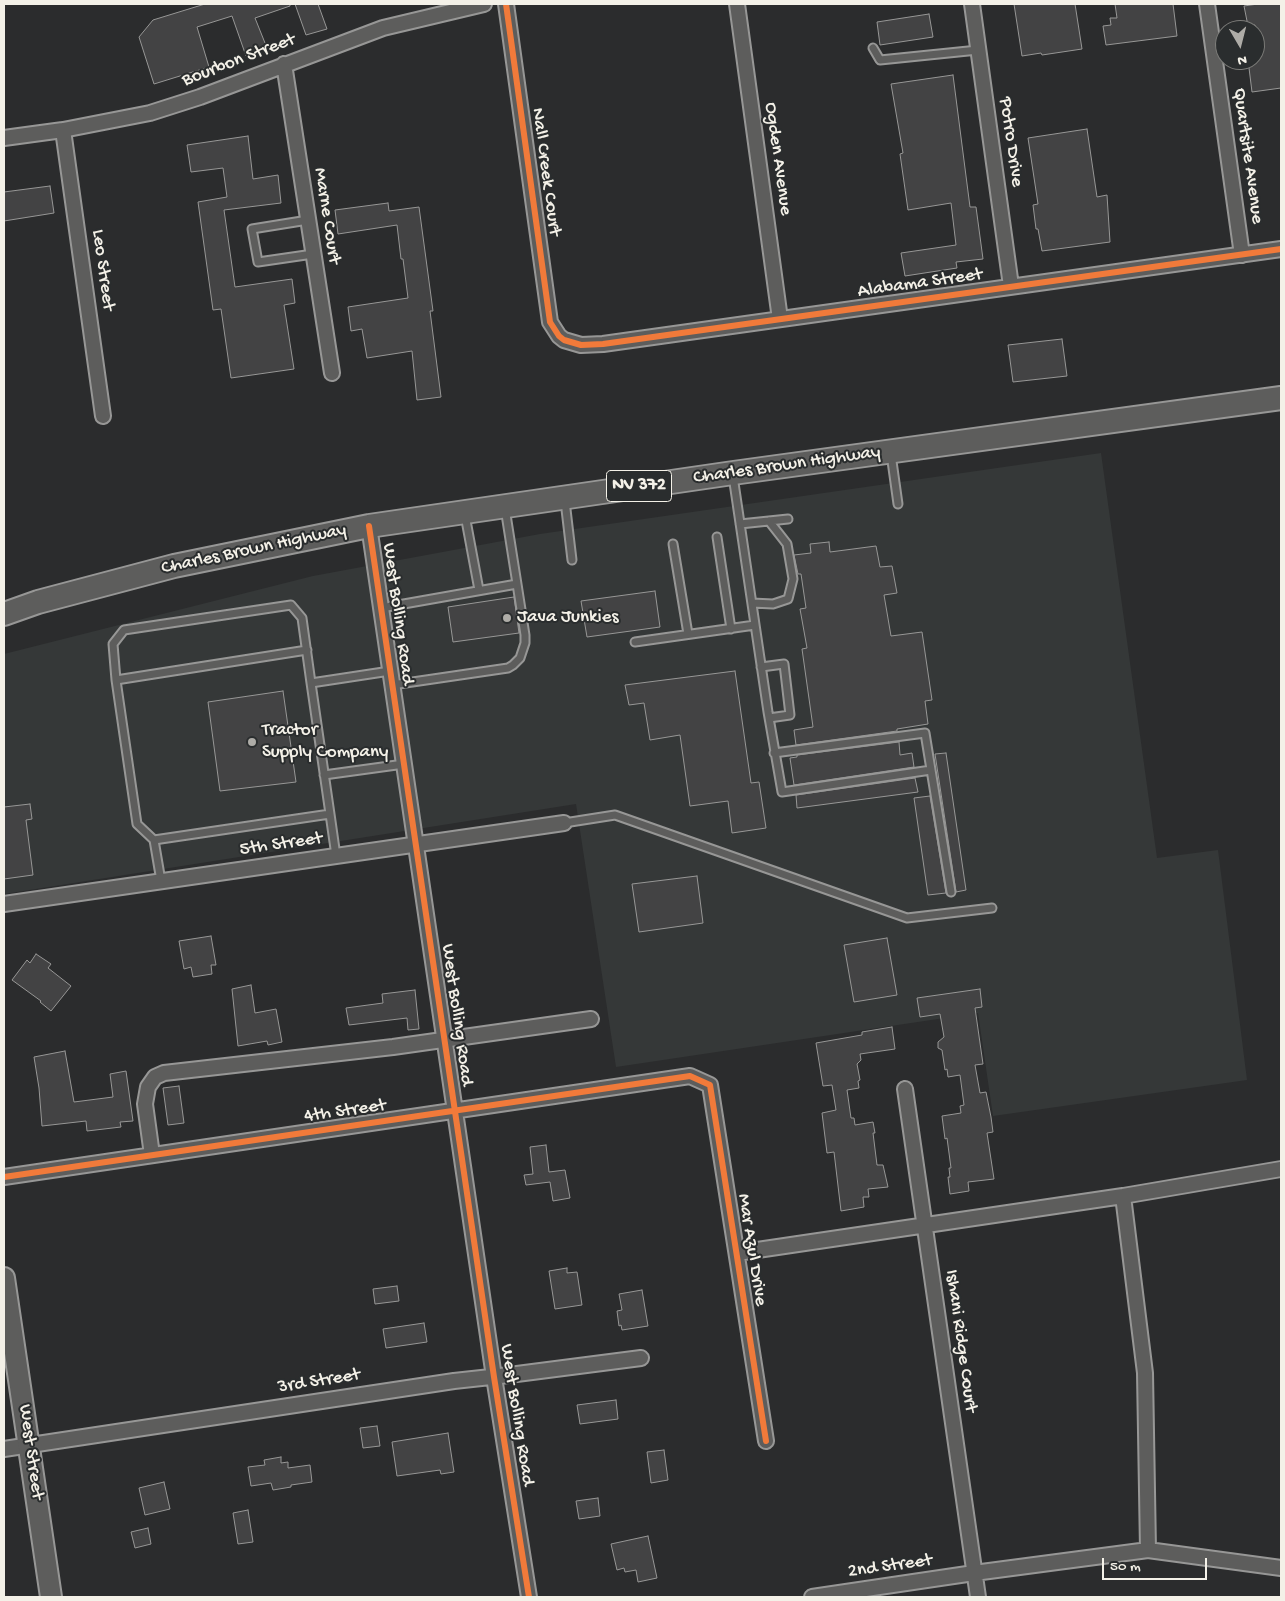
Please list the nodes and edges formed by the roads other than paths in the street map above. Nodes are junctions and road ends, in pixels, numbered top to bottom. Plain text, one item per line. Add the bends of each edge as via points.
1 (484, 4) edge
2 (506, 4) edge
3 (737, 4) edge
4 (972, 4) edge
5 (1207, 4) edge
6 (874, 48) dead end
7 (978, 50) junction
8 (284, 64) junction
9 (63, 130) junction
10 (4, 138) edge
11 (308, 220) junction
12 (1281, 249) edge
13 (313, 254) junction
14 (1242, 255) junction
15 (1011, 286) junction
16 (780, 319) junction
17 (564, 340) joint
18 (332, 373) dead end
19 (1281, 398) edge
20 (103, 416) dead end
21 (891, 451) junction
22 (732, 473) junction
23 (564, 497) junction
24 (898, 504) dead end
25 (505, 506) junction
26 (465, 512) junction
27 (788, 519) dead end
28 (769, 521) junction
29 (740, 524) junction
30 (369, 526) junction
31 (717, 537) dead end
32 (673, 544) dead end
33 (572, 560) dead end
34 (517, 584) junction
35 (479, 590) junction
36 (752, 603) junction
37 (381, 608) junction
38 (4, 614) edge
39 (755, 625) junction
40 (731, 629) junction
41 (688, 634) junction
42 (635, 642) dead end
43 (307, 650) junction
44 (761, 667) junction
45 (390, 671) junction
46 (116, 680) junction
47 (311, 683) junction
48 (392, 686) junction
49 (769, 718) junction
50 (774, 753) junction
51 (404, 764) junction
52 (931, 770) junction
53 (324, 775) junction
54 (330, 814) junction
55 (564, 823) joint
56 (154, 840) junction
57 (416, 844) junction
58 (336, 856) junction
59 (161, 881) junction
60 (951, 892) dead end
61 (4, 904) edge
62 (992, 908) dead end
63 (591, 1019) dead end
64 (444, 1039) junction
65 (690, 1076) joint
66 (905, 1089) dead end
67 (455, 1111) junction
68 (152, 1155) junction
69 (1281, 1169) edge
70 (4, 1177) edge
71 (1123, 1196) junction
72 (924, 1226) junction
73 (737, 1253) junction
74 (4, 1278) edge
75 (641, 1358) dead end
76 (494, 1376) junction
77 (766, 1441) dead end
78 (29, 1445) junction
79 (4, 1449) edge
80 (1148, 1550) junction
81 (1281, 1568) edge
82 (974, 1573) junction
83 (52, 1597) edge
84 (529, 1597) edge
85 (812, 1597) edge
86 (978, 1597) edge

1 - 8 street, Bourbon Street via 383,28
2 - 17 street, Nall Creek Court via 550,322
3 - 16 street, Ogden Avenue
4 - 7 street, Potro Drive
5 - 14 street, Quartsite Avenue
6 - 7 lane via 880,60
7 - 15 street, Potro Drive
8 - 9 street, Bourbon Street via 150,113
8 - 11 street, Marne Court
9 - 10 street, Bourbon Street
9 - 20 street, Leo Street
11 - 13 street, Marne Court
11 - 13 lane via 252,229 258,262
12 - 14 street, Alabama Street
13 - 18 street, Marne Court
14 - 15 street, Alabama Street
15 - 16 street, Alabama Street
16 - 17 street, Alabama Street via 603,344 581,345
19 - 21 main road, Charles Brown Highway / NV 372
21 - 22 main road, Charles Brown Highway / NV 372
21 - 24 lane
22 - 23 main road, Charles Brown Highway / NV 372
22 - 29 lane
23 - 25 main road, Charles Brown Highway / NV 372
23 - 33 lane
25 - 26 main road, Charles Brown Highway / NV 372
25 - 34 lane
26 - 30 main road, Charles Brown Highway / NV 372
26 - 35 lane
27 - 28 lane
28 - 29 lane
28 - 36 lane via 787,544 793,579 788,599 773,604
29 - 36 lane
30 - 37 street, West Bolling Road
30 - 38 main road, Charles Brown Highway / NV 372 via 174,566
31 - 40 lane
32 - 41 lane
34 - 35 lane
34 - 48 lane via 525,643 520,658 513,664 508,668
35 - 37 lane
36 - 39 lane
37 - 45 street, West Bolling Road
39 - 40 lane
39 - 44 lane
40 - 41 lane
41 - 42 lane
43 - 46 lane
43 - 46 lane via 302,618 291,605 124,630 113,644
43 - 47 lane
44 - 49 lane
44 - 49 lane via 784,664 790,715
45 - 47 lane
45 - 48 street, West Bolling Road
46 - 56 lane via 137,824
47 - 53 lane
48 - 51 street, West Bolling Road
49 - 50 lane
50 - 52 lane via 782,792
50 - 52 lane via 926,733
51 - 53 lane
51 - 57 street, West Bolling Road
52 - 60 lane
53 - 54 lane
54 - 56 lane
54 - 58 lane
55 - 57 street, 5th Street
55 - 62 lane via 615,815 907,918
56 - 59 lane
57 - 58 street, 5th Street
57 - 64 street, West Bolling Road
58 - 59 street, 5th Street
59 - 61 street, 5th Street
63 - 64 street
64 - 67 street, West Bolling Road
64 - 68 street via 164,1073 155,1077 148,1087 145,1104
65 - 67 street, 4th Street
65 - 73 street, Mar Azul Drive via 710,1085
66 - 72 street, Ishani Ridge Court
67 - 68 street, 4th Street
67 - 76 street, West Bolling Road
68 - 70 street, 4th Street
69 - 71 street
71 - 72 street
71 - 80 street via 1145,1373
72 - 73 street
72 - 82 street, Ishani Ridge Court
73 - 77 street, Mar Azul Drive
74 - 78 street, West Street
75 - 76 street, 3rd Street
76 - 78 street, 3rd Street
76 - 84 street, West Bolling Road
78 - 79 street, 3rd Street
78 - 83 street, West Street
80 - 81 street, 2nd Street
80 - 82 street, 2nd Street
82 - 85 street, 2nd Street
82 - 86 street, Ishani Ridge Court

